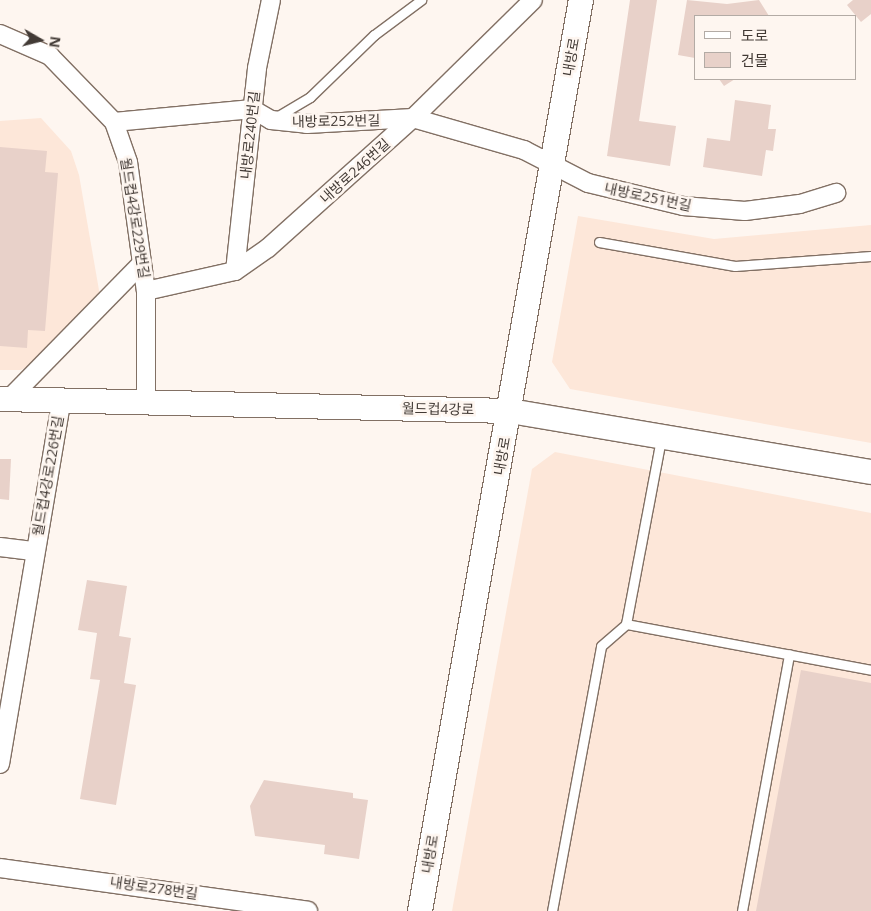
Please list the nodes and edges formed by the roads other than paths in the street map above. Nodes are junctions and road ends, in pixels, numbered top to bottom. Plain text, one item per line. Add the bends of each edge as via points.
1 (271, 0) edge
2 (421, 0) edge
3 (533, 0) edge
4 (581, 0) edge
5 (0, 34) edge
6 (252, 109) junction
7 (413, 118) junction
8 (270, 120) junction
9 (114, 122) junction
10 (552, 168) junction
11 (836, 193) dead end
12 (599, 242) dead end
13 (871, 256) edge
14 (141, 264) junction
15 (235, 271) junction
16 (146, 291) junction
17 (4, 400) edge
18 (61, 402) junction
19 (146, 402) junction
20 (510, 411) junction
21 (662, 434) junction
22 (871, 472) edge
23 (0, 547) edge
24 (35, 550) junction
25 (626, 624) junction
26 (789, 654) junction
27 (871, 670) edge
28 (0, 764) edge
29 (0, 868) edge
30 (308, 911) edge
31 (420, 911) edge
32 (552, 911) edge
33 (742, 911) edge

1 - 6 street, 내방로240번길
2 - 8 lane via 374,35 310,97
3 - 7 street, 내방로246번길
4 - 10 street, 내방로
5 - 9 street, 월드컵4강로229번길 via 50,56
6 - 8 street, 내방로252번길
6 - 9 street
6 - 15 street, 내방로240번길
7 - 8 street, 내방로252번길 via 308,124
7 - 10 street, 내방로252번길 via 524,150
7 - 15 street, 내방로246번길 via 291,230
9 - 14 street, 월드컵4강로229번길 via 128,162
10 - 11 street, 내방로251번길 via 588,183 682,206 745,211 800,204
10 - 20 street, 내방로
12 - 13 lane via 735,266
14 - 16 street, 월드컵4강로229번길
14 - 17 street
15 - 16 street, 내방로246번길
16 - 19 street, 월드컵4강로229번길
17 - 18 street, 월드컵4강로
18 - 19 street, 월드컵4강로
18 - 24 street, 월드컵4강로226번길
19 - 20 street, 월드컵4강로
20 - 21 street, 월드컵4강로
20 - 31 street, 내방로
21 - 22 street, 월드컵4강로
21 - 25 lane
23 - 24 street, 월드컵4강로226번길
24 - 28 street, 월드컵4강로226번길
25 - 26 lane
25 - 32 lane via 601,646
26 - 27 lane
26 - 33 lane
29 - 30 street, 내방로278번길

